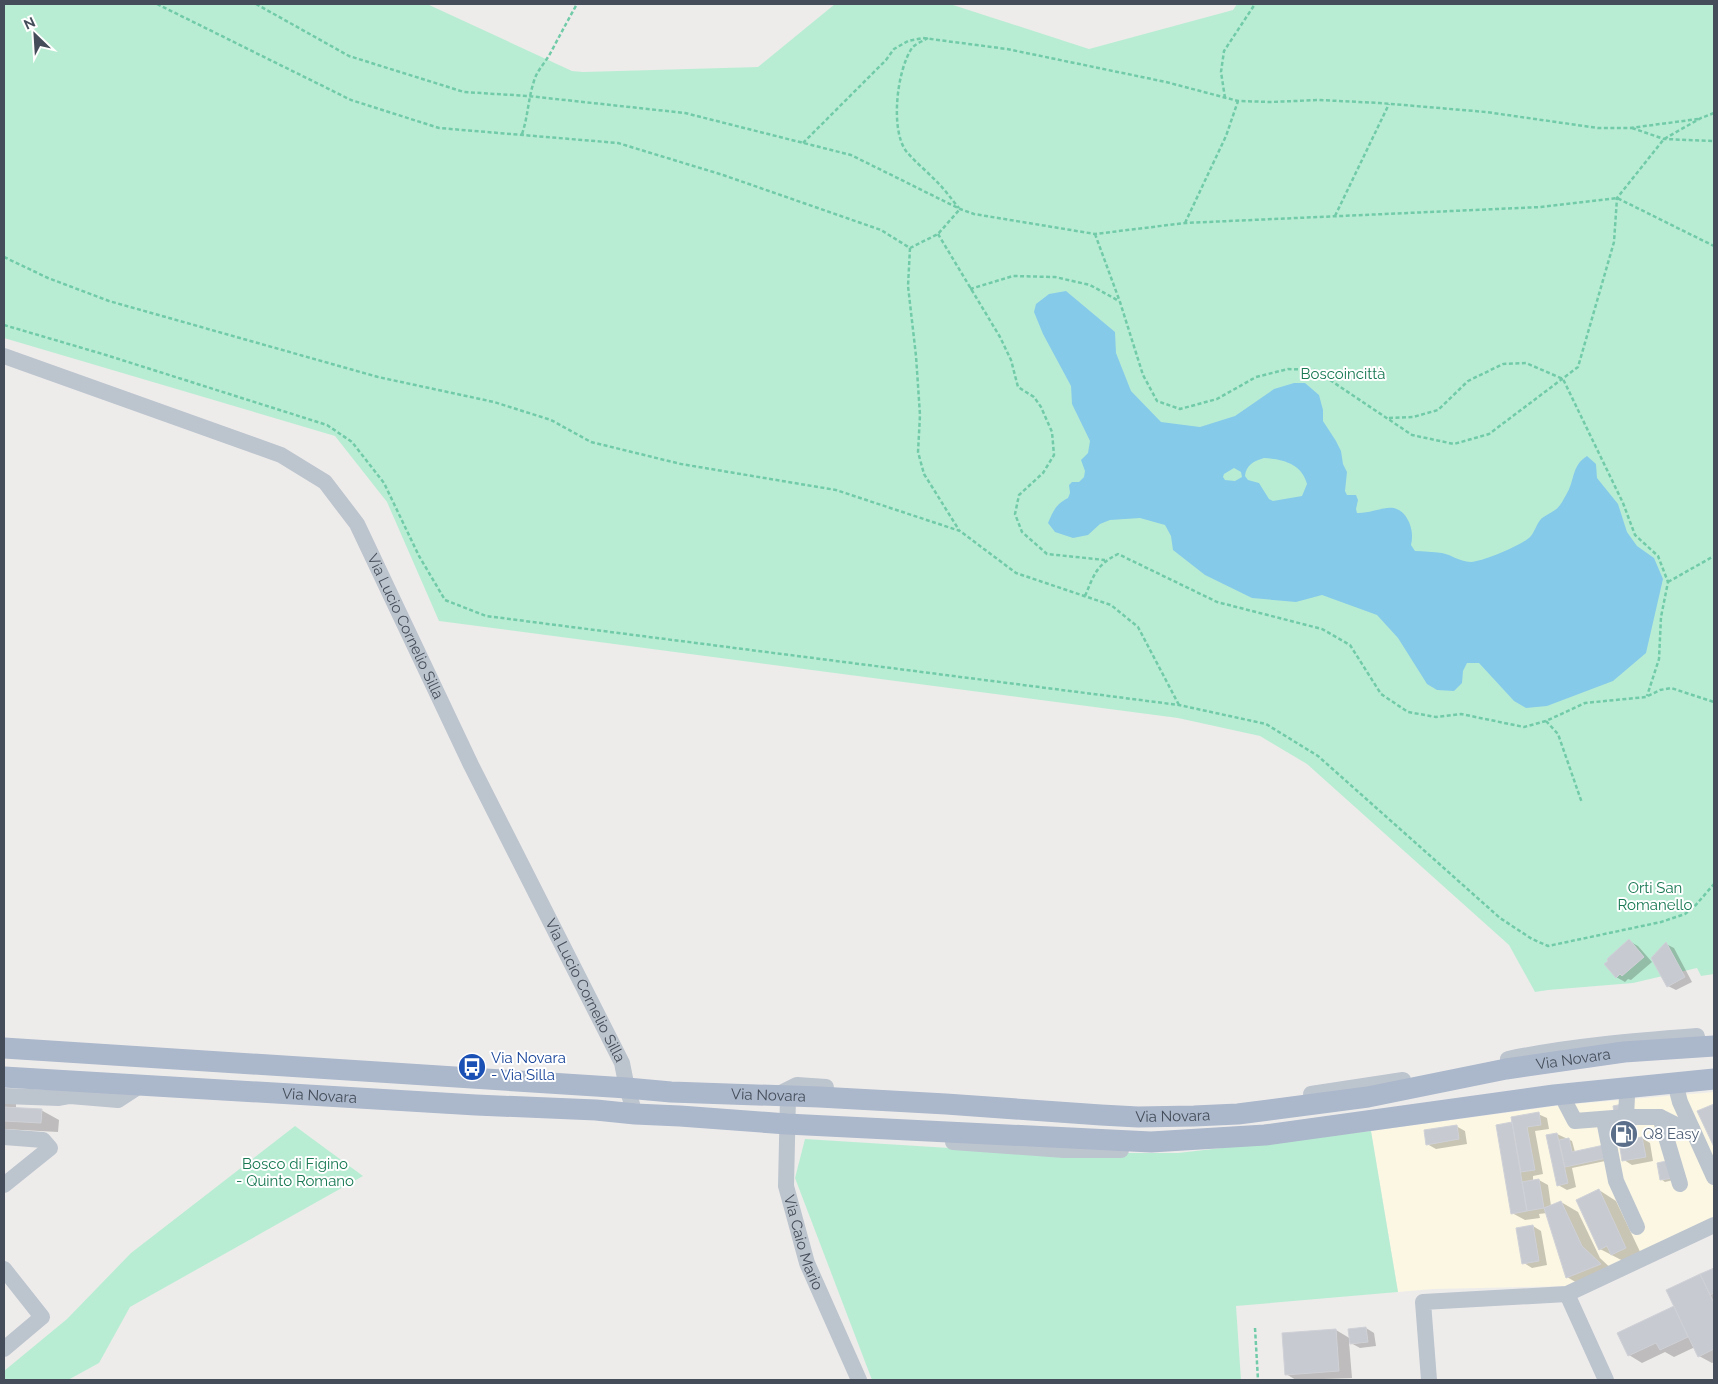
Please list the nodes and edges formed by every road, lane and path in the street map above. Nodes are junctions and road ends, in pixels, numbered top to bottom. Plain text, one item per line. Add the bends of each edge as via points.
1 (157, 4) edge
2 (256, 4) edge
3 (577, 4) edge
4 (1255, 4) edge
5 (928, 38) junction
6 (530, 97) junction
7 (1225, 98) junction
8 (1238, 101) junction
9 (1389, 104) junction
10 (1714, 113) edge
11 (1701, 118) junction
12 (1630, 128) junction
13 (521, 135) junction
14 (1664, 139) junction
15 (1714, 141) edge
16 (804, 143) junction
17 (1617, 198) junction
18 (960, 209) junction
19 (1335, 216) junction
20 (1185, 223) junction
21 (938, 234) junction
22 (1095, 234) junction
23 (1714, 246) edge
24 (910, 248) junction
25 (4, 257) edge
26 (970, 288) junction
27 (1120, 302) junction
28 (4, 325) edge
29 (4, 356) edge
30 (1563, 379) junction
31 (1388, 418) junction
32 (960, 531) junction
33 (1714, 556) edge
34 (1105, 560) junction
35 (1668, 582) junction
36 (1085, 596) junction
37 (1646, 698) junction
38 (1714, 702) edge
39 (1179, 705) junction
40 (1546, 721) junction
41 (1582, 803) dead end
42 (1714, 884) edge
43 (1705, 1041) edge
44 (4, 1048) edge
45 (1670, 1050) junction
46 (4, 1077) edge
47 (1714, 1079) edge
48 (141, 1085) junction
49 (626, 1088) junction
50 (1676, 1088) junction
51 (1714, 1089) edge
52 (4, 1096) edge
53 (781, 1096) junction
54 (1572, 1097) junction
55 (636, 1114) junction
56 (1626, 1117) junction
57 (1660, 1117) junction
58 (1604, 1120) junction
59 (790, 1124) junction
60 (1692, 1129) junction
61 (4, 1137) edge
62 (1714, 1177) edge
63 (1680, 1184) dead end
64 (4, 1185) edge
65 (1714, 1224) edge
66 (1638, 1227) dead end
67 (4, 1269) edge
68 (1567, 1294) junction
69 (1255, 1328) dead end
70 (4, 1349) edge
71 (859, 1380) edge
72 (1258, 1380) edge
73 (1429, 1380) edge
74 (1606, 1380) edge

1 - 13 path via 351,100 439,128
2 - 6 path via 349,56 464,92
3 - 6 path via 540,68
4 - 7 path via 1224,51 1221,72
5 - 7 path via 1016,51 1166,82
5 - 16 path via 908,41 894,49
5 - 18 path via 913,46 903,65 897,109 900,140 906,151
6 - 13 path
6 - 16 path via 685,113
7 - 8 path
8 - 9 path via 1320,100
8 - 20 path via 1226,136
9 - 12 path via 1486,112 1598,128
9 - 19 path
10 - 11 path
11 - 12 path
11 - 14 path
12 - 14 path
13 - 24 path via 618,143 723,175 881,230
14 - 15 path
14 - 17 path
16 - 18 path via 851,155
17 - 19 path via 1541,207
17 - 23 path
17 - 30 path via 1614,242 1596,311 1578,368
18 - 21 path
18 - 22 path
19 - 20 path
20 - 22 path
21 - 24 path
21 - 26 path
22 - 27 path
24 - 32 path via 908,286 920,415 918,452 924,474
25 - 32 path via 109,301 378,377 494,402 551,420 591,442 681,464 836,490
26 - 27 path via 1013,276 1055,277 1090,285
26 - 34 path via 1004,345 1018,387 1034,397 1052,432 1054,455 1043,473 1019,495 1015,514 1022,532 1047,554
27 - 31 path via 1143,375 1157,401 1180,409 1217,399 1256,377 1288,369 1315,370
28 - 39 path via 327,425 352,442 384,483 419,556 445,600 486,616
29 - 49 street, Via Lucio Cornelio Silla via 281,455 325,482 357,524 471,765 622,1063
30 - 31 path via 1526,363 1503,364 1468,382 1438,410 1413,417
30 - 31 path via 1489,434 1454,444 1412,435
30 - 35 path via 1623,503 1635,535 1658,556
32 - 36 path via 1016,572
33 - 35 path
34 - 36 path via 1096,571
34 - 40 path via 1118,554 1217,602 1322,629 1350,645 1381,694 1408,712 1436,717 1460,714 1524,727
35 - 37 path via 1661,617 1659,659
36 - 39 path via 1111,604 1138,627
37 - 38 path via 1671,688
37 - 40 path via 1585,703
39 - 42 path via 1266,724 1318,756 1500,918 1548,946 1685,914
40 - 41 path via 1558,734
43 - 45 main road, Via Novara
43 - 53 street via 1612,1042 1392,1082 1253,1103 1083,1107 797,1085
44 - 49 main road, Via Novara
45 - 50 main road
45 - 53 main road, Via Novara via 1624,1052 1506,1069 1368,1097 1229,1114 1138,1116
46 - 48 main road, Via Novara
47 - 50 main road, Via Novara
48 - 52 street via 118,1100
48 - 55 main road, Via Novara
49 - 53 main road, Via Novara
49 - 55 street
50 - 51 street
50 - 54 main road, Via Novara
50 - 56 street via 1634,1095
50 - 60 street
53 - 59 street, Via Caio Mario
54 - 58 street via 1576,1121
54 - 59 main road, Via Novara via 1265,1135 1170,1142
55 - 59 main road, Via Novara
56 - 57 street
56 - 58 street
57 - 60 street
57 - 63 street
58 - 66 street via 1616,1180
59 - 71 street, Via Caio Mario via 786,1186 807,1263
60 - 62 street
61 - 64 street via 43,1140 50,1148
65 - 68 street
67 - 70 street via 42,1318
68 - 73 street via 1424,1302
68 - 74 street
69 - 72 path

